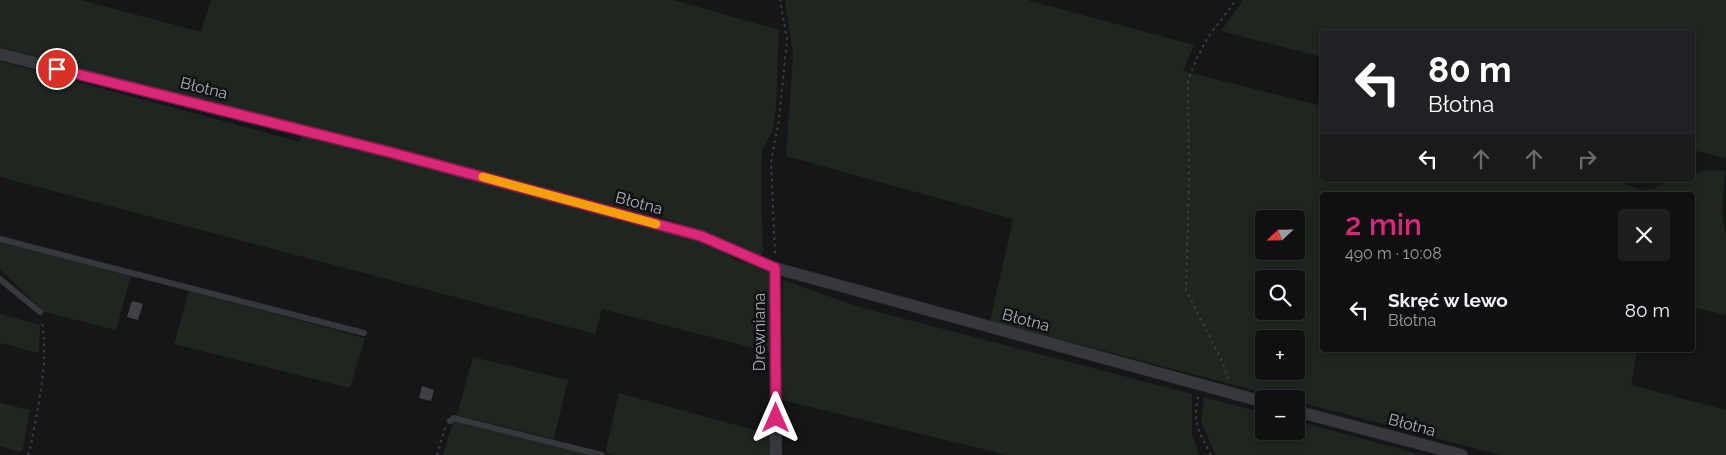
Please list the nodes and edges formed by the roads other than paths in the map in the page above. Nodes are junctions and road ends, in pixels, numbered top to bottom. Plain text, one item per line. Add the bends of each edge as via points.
1 (0, 54) edge
2 (0, 240) edge
3 (775, 268) junction
4 (0, 278) edge
5 (40, 312) road end
6 (364, 333) dead end
7 (1255, 400) edge
8 (1305, 413) edge
9 (450, 421) road end
10 (602, 455) edge
11 (776, 455) edge
12 (1462, 455) edge

1 - 3 street, Błotna via 389,152 691,234
2 - 6 lane
3 - 7 street, Błotna
3 - 11 street, Drewniana
4 - 5 lane
8 - 12 street, Błotna
9 - 10 lane via 454,418

